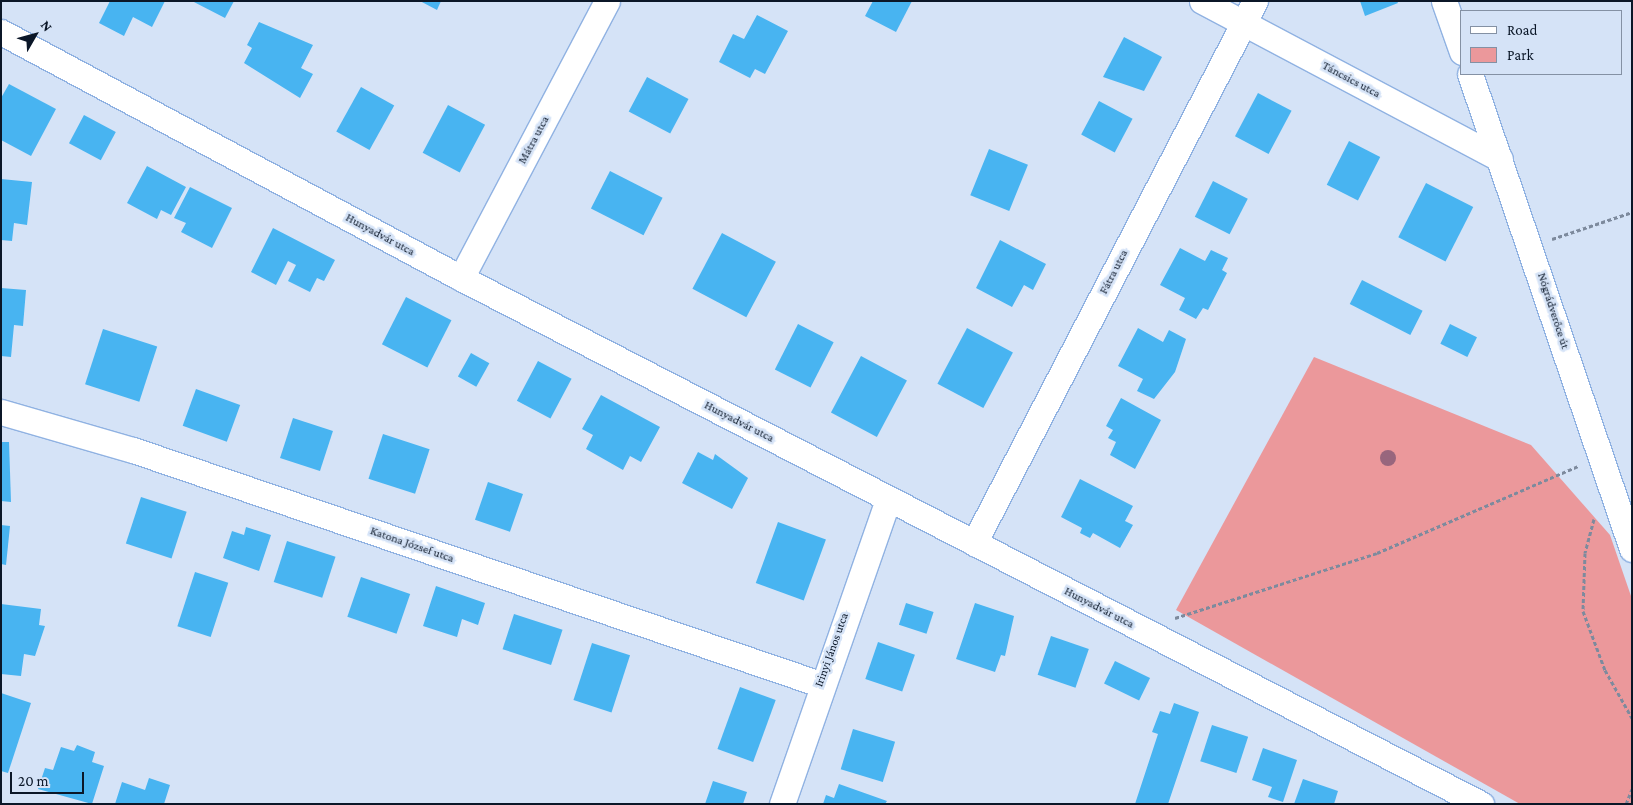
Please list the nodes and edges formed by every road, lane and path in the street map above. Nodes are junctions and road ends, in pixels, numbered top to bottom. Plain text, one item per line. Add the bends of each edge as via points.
1 (607, 1) edge
2 (1202, 1) edge
3 (1255, 1) edge
4 (1444, 1) edge
5 (1244, 23) junction
6 (1, 32) edge
7 (1460, 46) edge
8 (1470, 75) edge
9 (1500, 159) junction
10 (1632, 212) edge
11 (1532, 246) junction
12 (461, 278) junction
13 (1, 412) edge
14 (1603, 465) junction
15 (888, 499) junction
16 (974, 543) junction
17 (1632, 549) edge
18 (1146, 632) junction
19 (820, 684) junction
20 (1632, 718) edge
21 (1632, 789) edge
22 (782, 804) edge
23 (1481, 804) edge
24 (1626, 804) edge

1 - 12 street, Mátra utca
2 - 5 street, Táncsics utca
3 - 5 street, Fátra utca
4 - 7 street
5 - 9 street, Táncsics utca
5 - 16 street, Fátra utca
6 - 12 street, Hunyadvár utca
8 - 9 street, Nógrádverőce út
9 - 11 street, Nógrádverőce út
10 - 11 path
11 - 14 street, Nógrádverőce út
12 - 15 street, Hunyadvár utca
13 - 19 street, Katona József utca via 133,450
14 - 17 street, Nógrádverőce út
14 - 18 path via 1522,493 1377,553 1171,620
14 - 20 path via 1585,553 1583,611 1605,670
15 - 16 street, Hunyadvár utca
15 - 19 street, Irinyi János utca
16 - 18 street, Hunyadvár utca
18 - 23 street, Hunyadvár utca
19 - 22 street, Irinyi János utca
21 - 24 path

